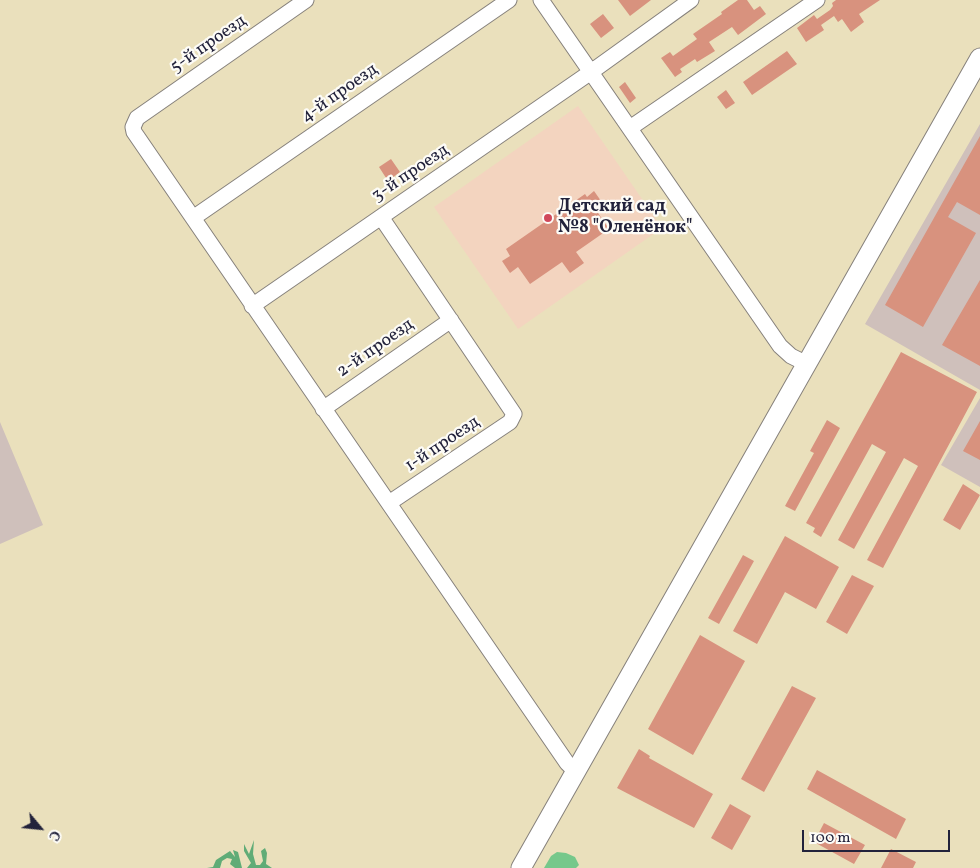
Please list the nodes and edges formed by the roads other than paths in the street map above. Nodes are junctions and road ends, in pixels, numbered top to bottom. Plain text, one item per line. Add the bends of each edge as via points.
1 (306, 0) edge
2 (509, 0) edge
3 (541, 0) edge
4 (691, 0) edge
5 (817, 0) edge
6 (980, 58) edge
7 (591, 72) junction
8 (630, 128) junction
9 (381, 217) junction
10 (193, 218) junction
11 (252, 306) junction
12 (451, 320) junction
13 (806, 364) junction
14 (323, 409) junction
15 (389, 503) junction
16 (576, 772) junction
17 (521, 868) edge

1 - 10 street, 5-й проезд via 134,122 134,132
2 - 10 street, 4-й проезд
3 - 7 street
4 - 7 street, 3-й проезд
5 - 8 street
6 - 13 main road
7 - 8 street
7 - 9 street, 3-й проезд
8 - 13 street via 780,346
9 - 11 street, 3-й проезд
9 - 12 street
10 - 11 street
11 - 14 street
12 - 14 street, 2-й проезд
12 - 15 street, 1-й проезд via 514,414 510,422
13 - 16 main road
14 - 15 street
15 - 16 street
16 - 17 main road

